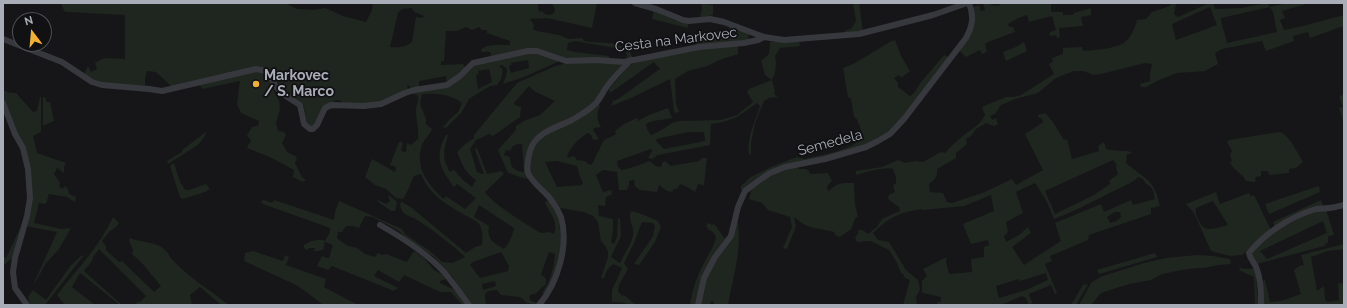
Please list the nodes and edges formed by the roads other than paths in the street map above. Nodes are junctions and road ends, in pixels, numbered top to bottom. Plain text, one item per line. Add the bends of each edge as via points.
1 (635, 3) edge
2 (968, 3) edge
3 (957, 5) edge
4 (764, 37) junction
5 (3, 39) edge
6 (631, 60) junction
7 (3, 103) edge
8 (1344, 204) edge
9 (380, 225) dead end
10 (27, 305) edge
11 (469, 305) edge
12 (539, 305) edge
13 (698, 305) edge
14 (1261, 305) edge

1 - 4 street, Cesta na Markovec via 683,20 710,19 724,22
2 - 3 street, Cesta na Markovec
2 - 13 street, Semedela via 973,13 973,21 966,38 890,134 866,147 785,167 770,173 745,191 731,236 715,257 704,278
3 - 4 street, Cesta na Markovec via 933,15 859,34 784,40
4 - 6 street, Cesta na Markovec via 744,43 699,47
5 - 6 street, Cesta na Markovec via 62,62 92,82 102,85 162,91 256,69 264,70 278,89 300,105 304,124 310,129 317,125 325,108 331,105 381,104 414,90 447,85 473,62 528,51 537,51 566,61
6 - 12 street via 588,110 546,132 532,146 528,172 561,216 563,249 552,284
7 - 10 street via 23,148 28,169 30,198 14,272 15,288
8 - 14 street via 1302,214 1273,231 1253,248 1249,253 1258,273
9 - 11 street via 429,257

